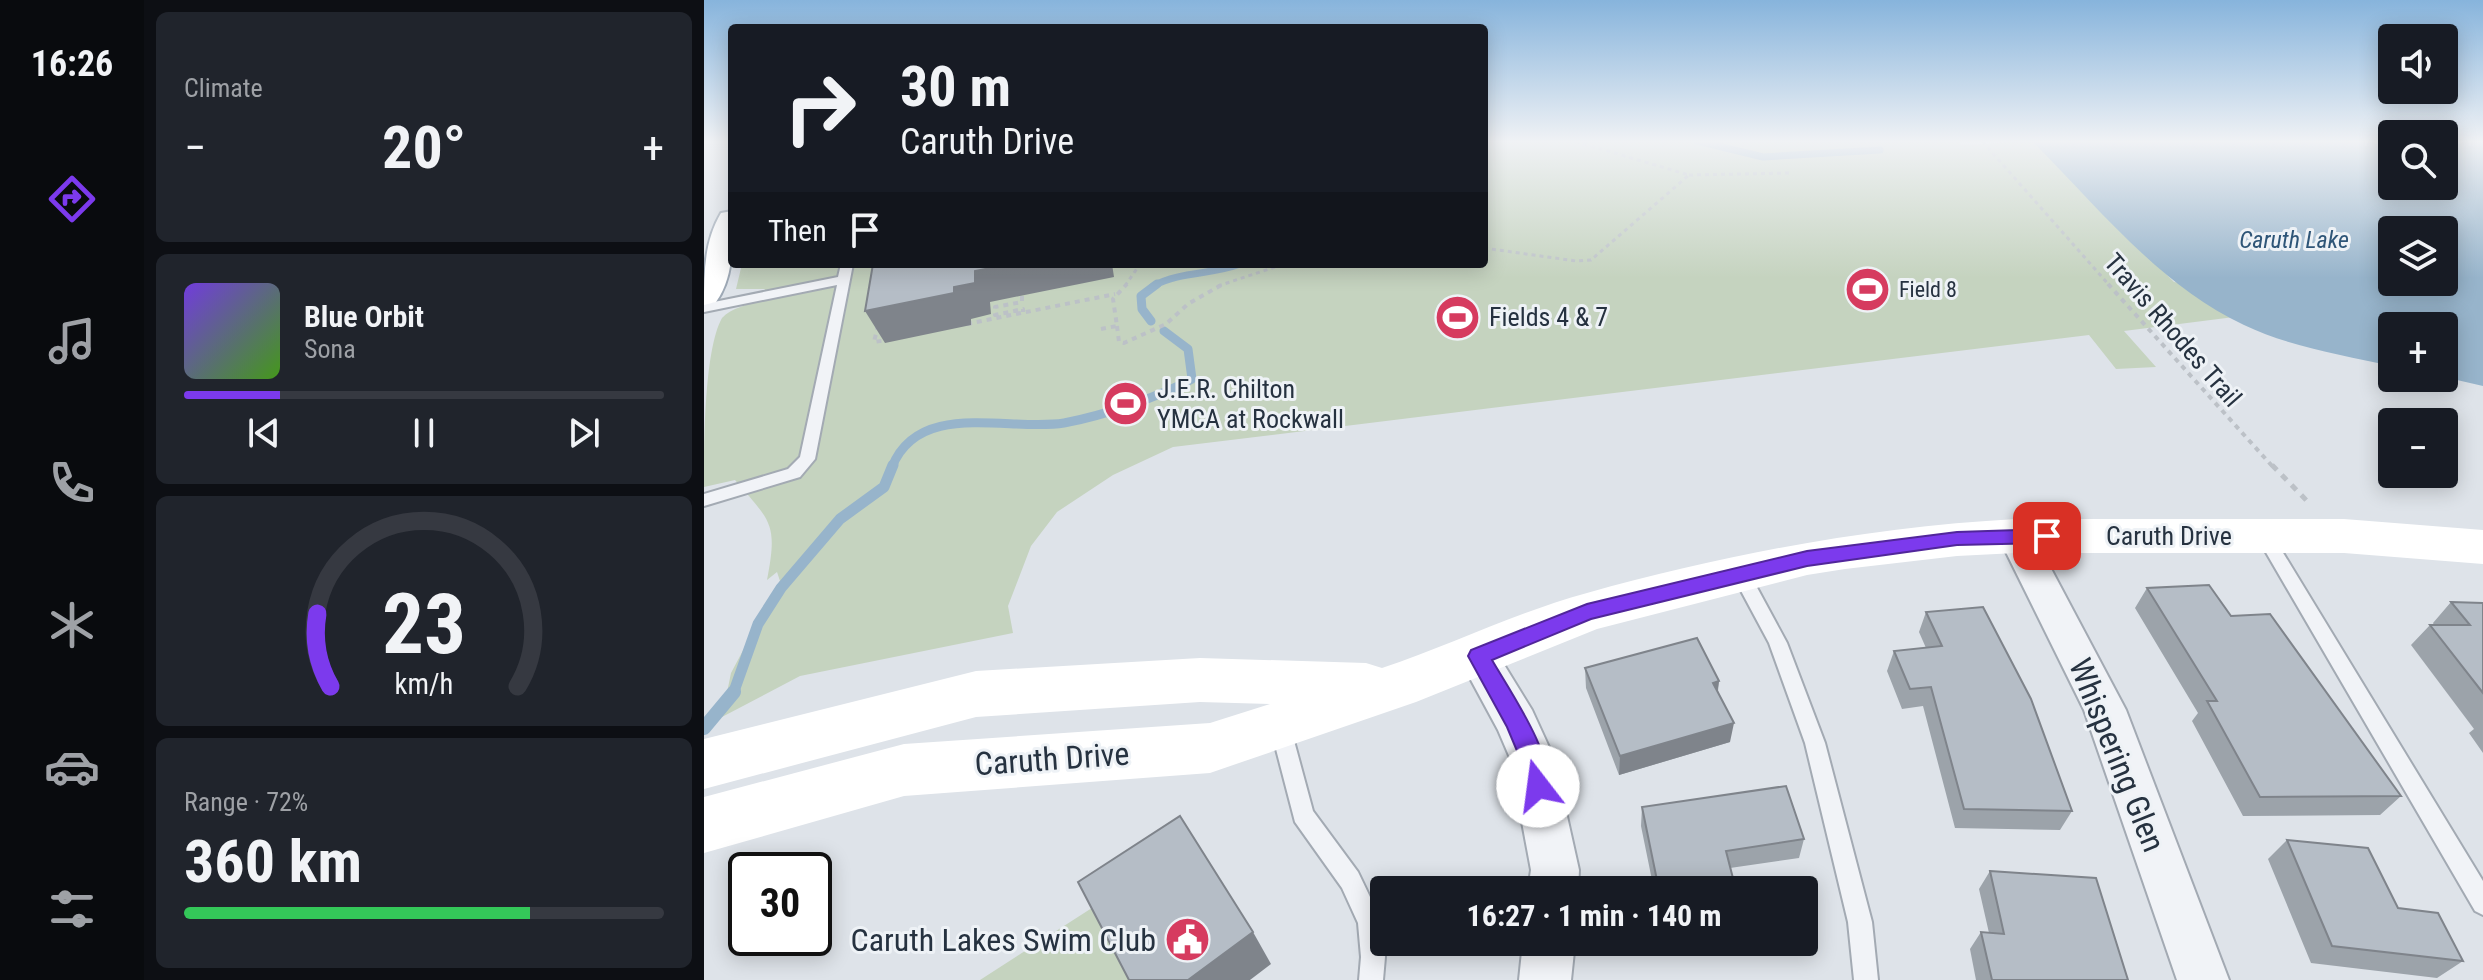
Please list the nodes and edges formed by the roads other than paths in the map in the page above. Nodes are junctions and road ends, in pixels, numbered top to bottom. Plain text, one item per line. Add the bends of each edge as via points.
1 (725, 229) edge
2 (846, 268) edge
3 (843, 280) junction
4 (704, 295) edge
5 (704, 308) edge
6 (704, 500) edge
7 (2016, 536) junction
8 (2265, 537) junction
9 (2483, 547) edge
10 (1741, 574) junction
11 (1478, 656) junction
12 (1397, 686) junction
13 (1279, 725) junction
14 (727, 757) edge
15 (714, 822) edge
16 (1554, 876) edge
17 (2483, 903) edge
18 (1548, 956) edge
19 (1371, 980) edge
20 (1545, 980) edge
21 (1866, 980) edge
22 (2203, 980) edge

1 - 4 street
2 - 3 lane
3 - 5 lane
3 - 6 lane via 807,459 794,473
7 - 8 street, Caruth Drive
7 - 10 street, Caruth Drive via 1845,552
7 - 22 street, Whispering Glen via 2105,710
8 - 9 street, Caruth Drive via 2344,536
8 - 17 lane
10 - 11 street, Caruth Drive via 1587,612
10 - 21 lane via 1778,643 1815,743 1860,922
11 - 12 street, Caruth Drive
11 - 16 street via 1532,758
12 - 13 street, Caruth Drive
12 - 14 street, Caruth Drive via 1200,680 976,694
13 - 15 street, Caruth Drive via 1210,748 904,770
13 - 19 lane via 1303,815 1350,880 1370,922
18 - 20 street

